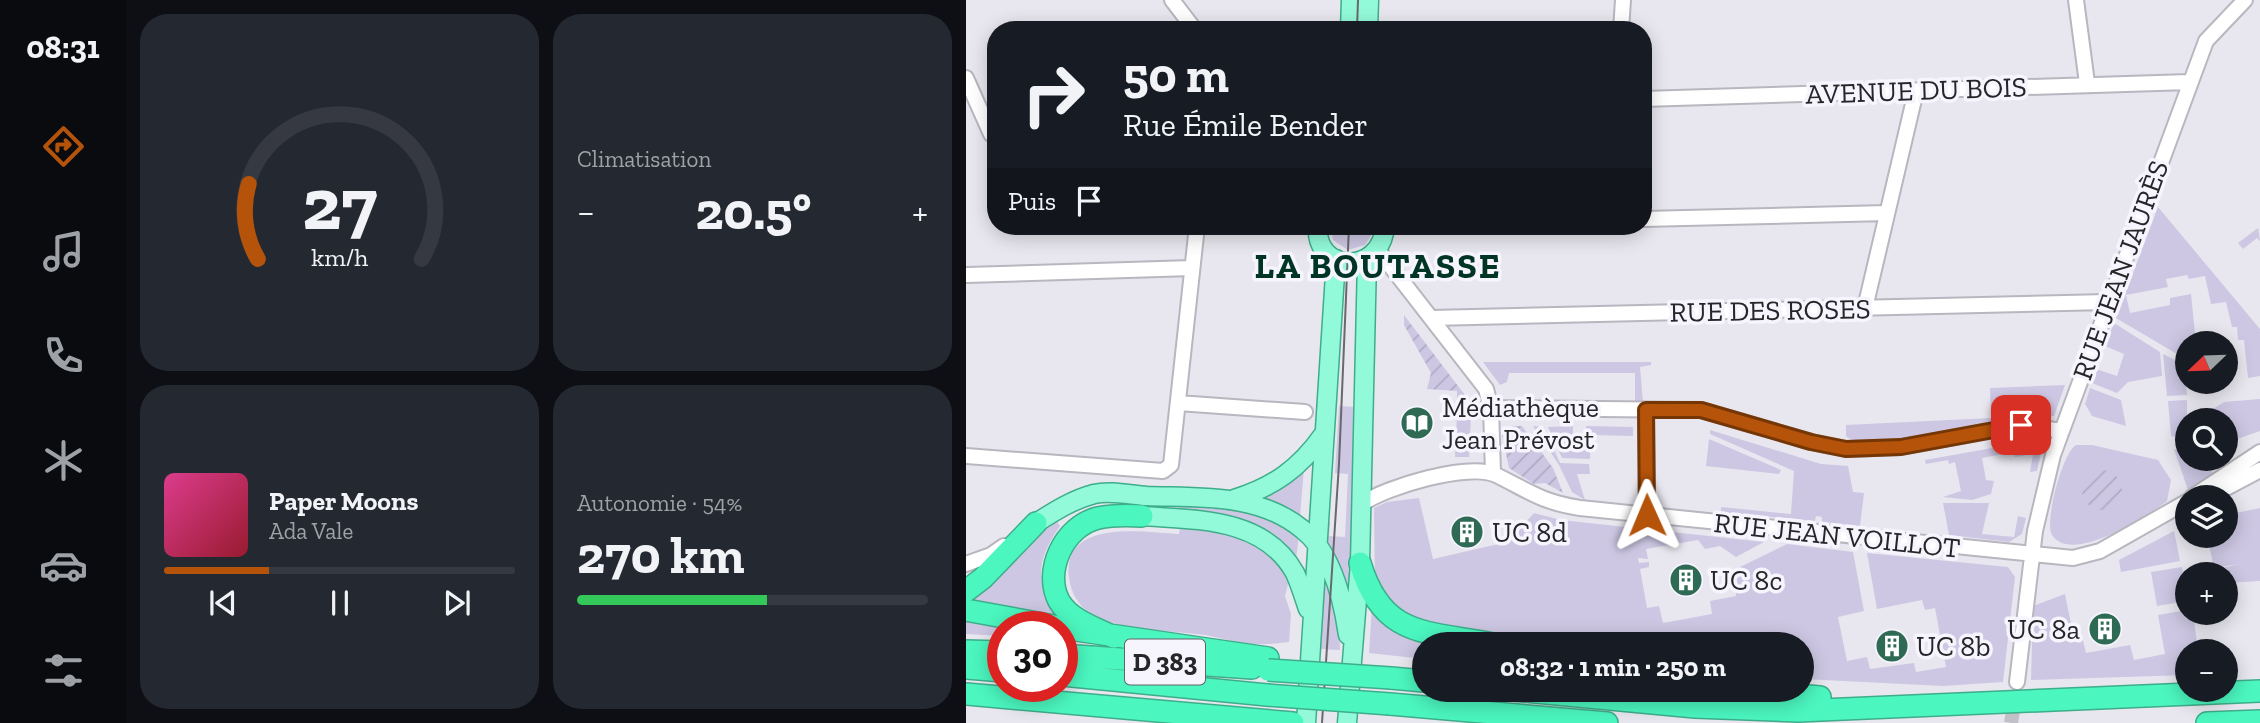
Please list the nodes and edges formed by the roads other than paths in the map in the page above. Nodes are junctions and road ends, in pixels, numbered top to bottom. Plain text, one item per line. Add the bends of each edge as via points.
1 (1174, 0) edge
2 (1351, 0) edge
3 (1369, 0) edge
4 (1623, 0) edge
5 (2077, 0) edge
6 (2245, 0) edge
7 (1189, 21) edge
8 (1350, 21) edge
9 (1368, 21) edge
10 (1622, 21) edge
11 (966, 78) edge
12 (2189, 82) junction
13 (2087, 83) junction
14 (1916, 91) junction
15 (1652, 99) edge
16 (987, 125) edge
17 (1887, 213) junction
18 (1652, 219) edge
19 (1195, 235) edge
20 (1320, 235) edge
21 (1384, 235) edge
22 (1373, 255) junction
23 (1336, 260) junction
24 (1192, 268) junction
25 (966, 275) edge
26 (1397, 275) junction
27 (1366, 288) junction
28 (2108, 302) junction
29 (1864, 308) junction
30 (1431, 318) junction
31 (1178, 403) junction
32 (1491, 408) junction
33 (1646, 410) junction
34 (1305, 412) dead end
35 (2062, 431) junction
36 (1323, 435) junction
37 (2260, 452) edge
38 (966, 456) edge
39 (2260, 470) edge
40 (1493, 473) junction
41 (2213, 485) edge
42 (2232, 485) edge
43 (1234, 499) junction
44 (1362, 505) junction
45 (2175, 509) edge
46 (1647, 515) junction
47 (1142, 516) joint
48 (1036, 523) junction
49 (1315, 543) junction
50 (2033, 554) junction
51 (1360, 563) junction
52 (966, 564) edge
53 (966, 591) edge
54 (1311, 616) junction
55 (1078, 631) edge
56 (1435, 632) edge
57 (1114, 637) junction
58 (966, 650) edge
59 (987, 651) edge
60 (1350, 653) junction
61 (1078, 656) edge
62 (1268, 664) junction
63 (966, 668) edge
64 (987, 670) edge
65 (1078, 677) edge
66 (1412, 680) edge
67 (2017, 681) tunnel mouth
68 (2260, 691) edge
69 (966, 694) edge
70 (1814, 696) edge
71 (1669, 702) edge
72 (1912, 706) junction
73 (2260, 721) edge
74 (1293, 723) edge
75 (1306, 723) edge
76 (1347, 723) edge
77 (1607, 723) edge
78 (2207, 723) edge

1 - 7 street
2 - 8 main road
3 - 9 main road
4 - 10 street
5 - 13 street
6 - 12 street, RUE JEAN JAURÈS via 2206,41
11 - 16 street
12 - 13 street, AVENUE DU BOIS
12 - 28 street, RUE JEAN JAURÈS
13 - 14 street, AVENUE DU BOIS
14 - 15 street, AVENUE DU BOIS
14 - 17 street
17 - 18 street
17 - 29 street
19 - 24 street
20 - 23 main road
21 - 22 main road
22 - 23 main road via 1353,263
22 - 26 street
22 - 27 main road
23 - 36 main road
24 - 25 street
24 - 31 street
26 - 27 street via 1383,273
26 - 30 street
27 - 44 main road
28 - 29 street, RUE DES ROSES
28 - 35 street, RUE JEAN JAURÈS
29 - 30 street, RUE DES ROSES
30 - 32 street via 1486,389
31 - 34 street
31 - 38 street via 1171,465 1163,471
32 - 33 street
32 - 40 street
33 - 35 street via 1701,410 1846,449 1901,447 2021,425
33 - 46 street
35 - 50 street, RUE JEAN JAURÈS via 2040,505
36 - 43 main road via 1287,476
36 - 49 main road
37 - 41 street, RUE JEAN VOILLOT
39 - 42 street
40 - 44 street via 1434,477 1377,493
40 - 46 street, RUE JEAN VOILLOT via 1555,504
43 - 48 main road via 1097,493 1068,503
43 - 49 main road via 1284,516
44 - 51 main road
45 - 50 street, RUE JEAN VOILLOT via 2084,556
46 - 50 street, RUE JEAN VOILLOT
47 - 54 main road via 1212,521 1252,532 1292,569
47 - 57 highway via 1095,518 1072,533 1056,558 1052,578 1060,602 1071,615
48 - 52 street via 991,555
48 - 53 highway
49 - 54 main road
49 - 60 main road via 1338,588
50 - 67 street, RUE JEAN JAURÈS
51 - 56 highway via 1367,587 1392,618
51 - 60 main road via 1356,638
54 - 75 main road
55 - 57 highway
57 - 62 highway
58 - 59 highway
60 - 76 main road
61 - 62 highway, D 383
62 - 66 highway, bridge
63 - 64 highway
65 - 77 highway, bridge
68 - 72 highway
69 - 74 highway, D 383
70 - 72 highway
71 - 72 highway via 1760,709
73 - 78 highway

